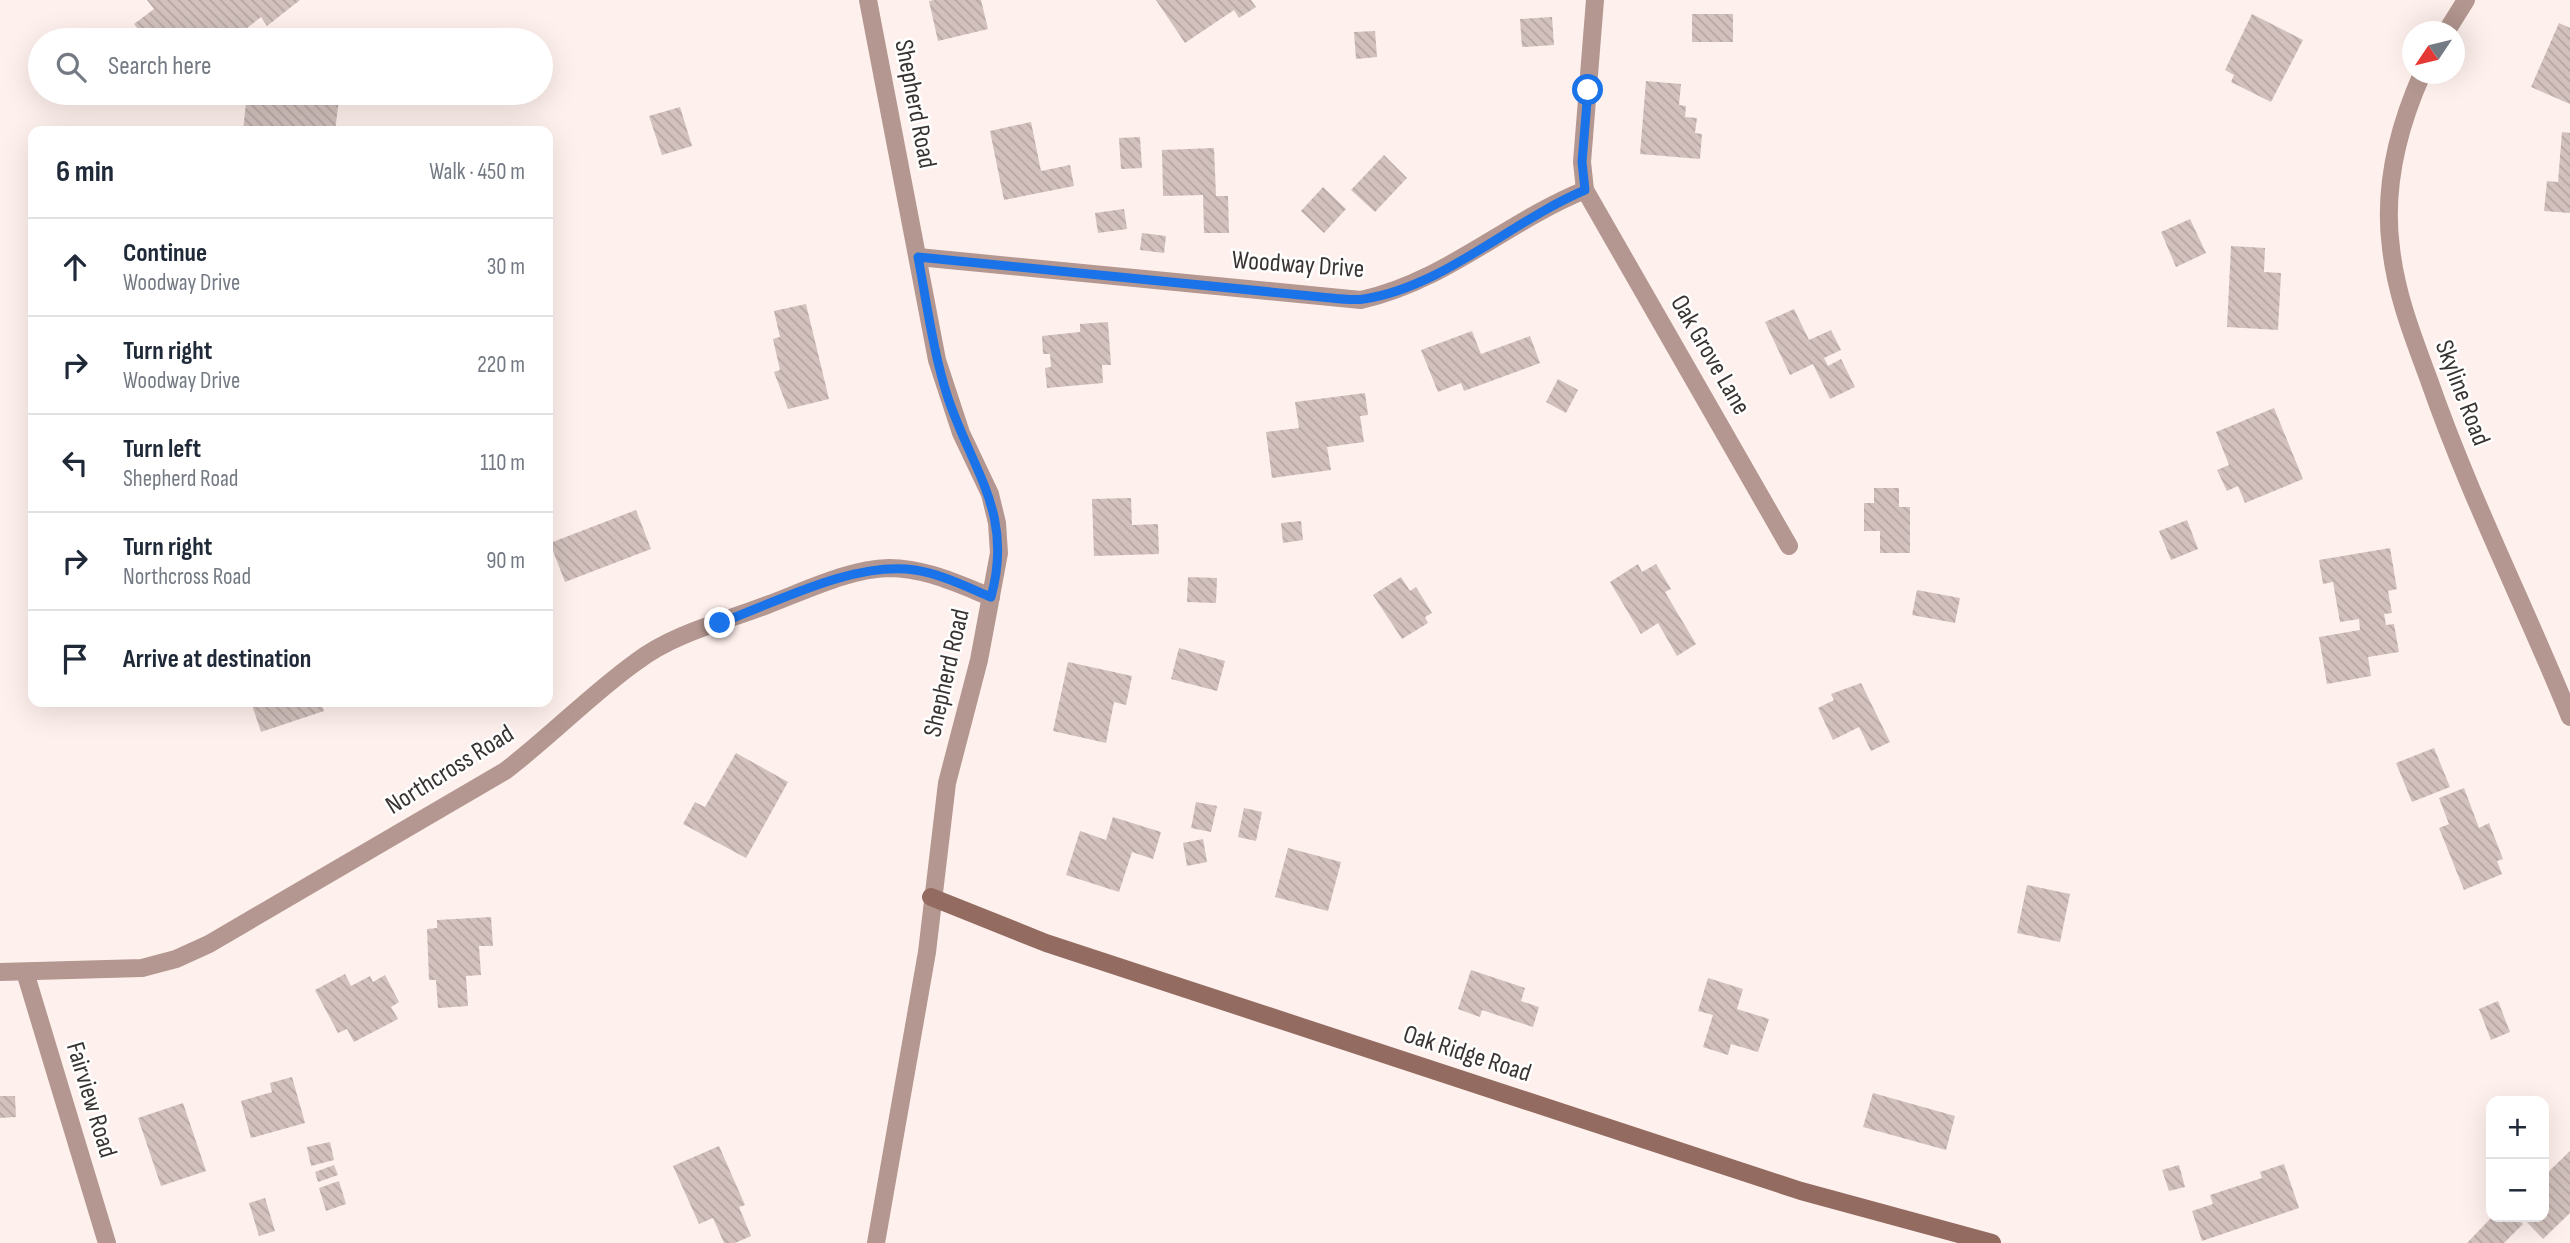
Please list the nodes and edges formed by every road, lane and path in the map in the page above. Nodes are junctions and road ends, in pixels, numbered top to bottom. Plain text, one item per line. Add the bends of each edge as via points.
1 (868, 0) edge
2 (1595, 0) edge
3 (2466, 0) edge
4 (2453, 21) edge
5 (2418, 84) edge
6 (1585, 190) junction
7 (918, 257) junction
8 (1789, 546) dead end
9 (991, 597) junction
10 (2570, 717) edge
11 (931, 897) junction
12 (0, 972) edge
13 (24, 972) junction
14 (107, 1243) edge
15 (876, 1243) edge
16 (1992, 1243) edge

1 - 7 street, Shepherd Road
2 - 6 street via 1582,162
3 - 4 street
5 - 10 street, Skyline Road via 2399,136 2392,173 2389,209 2396,282 2459,459
6 - 7 street, Woodway Drive via 1556,202 1420,282 1361,300
6 - 8 street, Oak Grove Lane
7 - 9 street, Shepherd Road via 948,397 990,494 997,523 999,553
9 - 11 street, Shepherd Road via 947,783
9 - 13 street, Northcross Road via 916,570 876,569 702,628 638,660 505,771 209,944 142,968
11 - 15 street, Shepherd Road via 927,952
11 - 16 street, Oak Ridge Road via 1046,943 1789,1187
12 - 13 street, Northcross Road
13 - 14 street, Fairview Road

